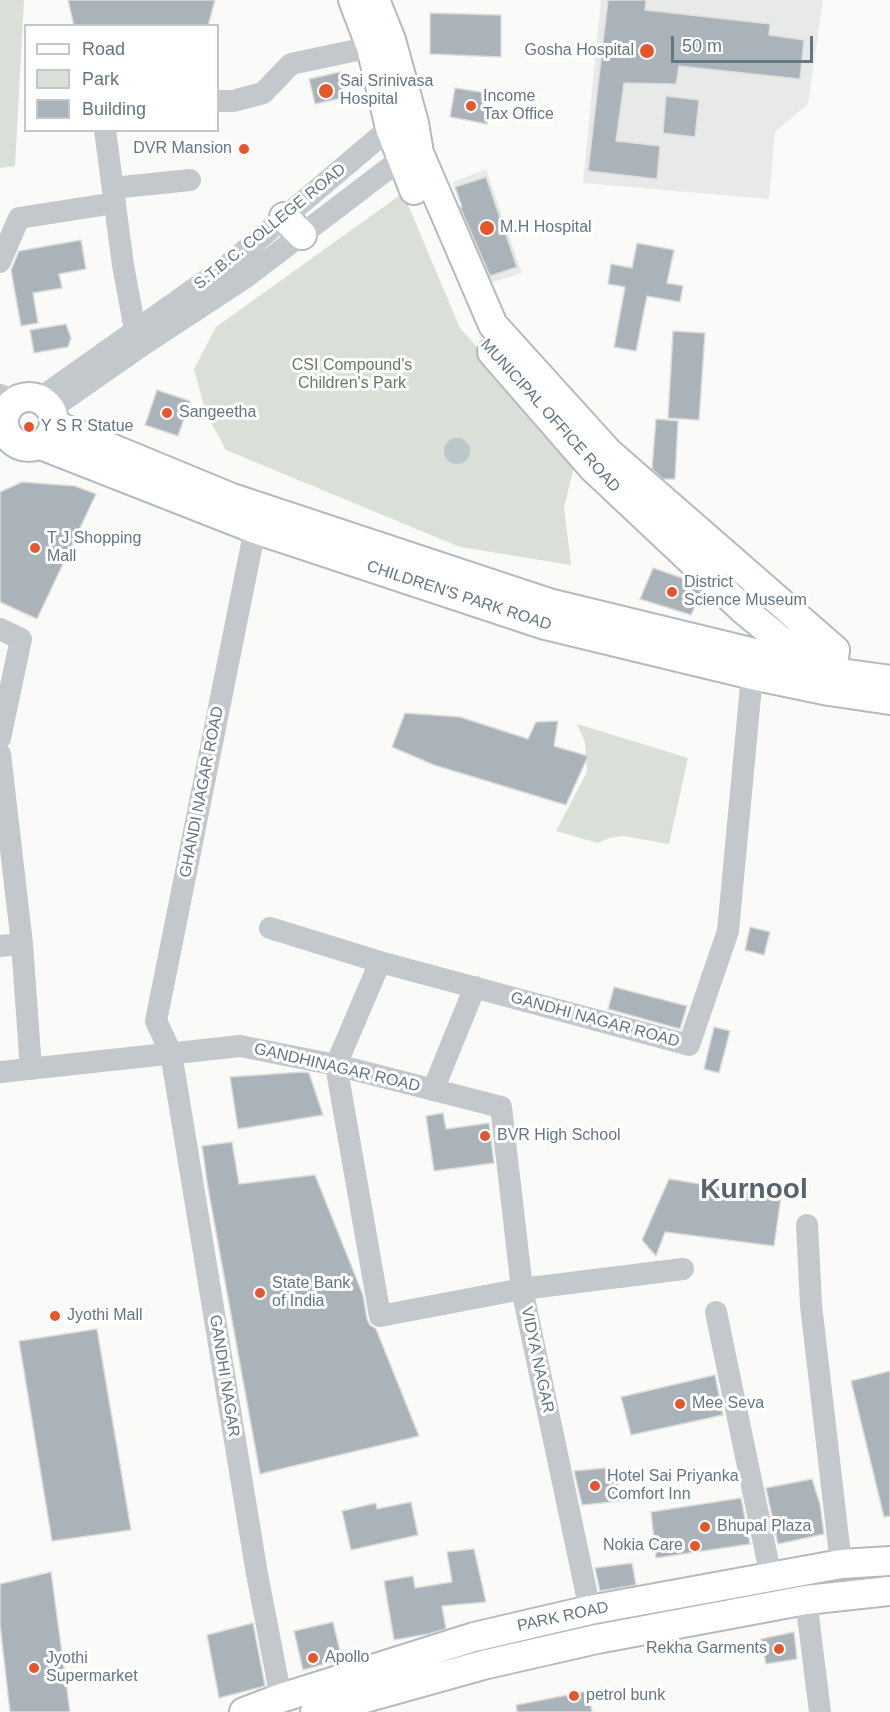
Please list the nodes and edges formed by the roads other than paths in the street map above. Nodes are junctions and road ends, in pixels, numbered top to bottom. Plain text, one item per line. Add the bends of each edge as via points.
1 (353, 0) edge
2 (375, 0) edge
3 (381, 43) junction
4 (219, 101) edge
5 (402, 126) junction
6 (105, 132) edge
7 (410, 156) junction
8 (190, 180) dead end
9 (114, 195) junction
10 (10, 214) edge
11 (293, 226) junction
12 (0, 262) edge
13 (135, 330) junction
14 (18, 420) edge
15 (255, 529) junction
16 (0, 629) edge
17 (752, 675) junction
18 (890, 680) edge
19 (831, 681) junction
20 (890, 700) edge
21 (0, 738) edge
22 (0, 754) edge
23 (270, 928) dead end
24 (11, 945) edge
25 (380, 962) junction
26 (475, 987) junction
27 (171, 1053) junction
28 (336, 1065) junction
29 (32, 1069) junction
30 (0, 1072) edge
31 (433, 1090) junction
32 (501, 1107) joint
33 (807, 1225) dead end
34 (683, 1269) dead end
35 (522, 1289) junction
36 (716, 1312) dead end
37 (890, 1561) edge
38 (841, 1564) junction
39 (771, 1577) junction
40 (890, 1591) edge
41 (806, 1600) junction
42 (590, 1610) junction
43 (597, 1639) junction
44 (281, 1698) junction
45 (244, 1712) edge
46 (315, 1712) edge
47 (820, 1712) edge

1 - 3 main road, MUNICIPAL OFFICE ROAD
2 - 3 main road, MUNICIPAL OFFICE ROAD
3 - 4 street via 291,64 263,93
3 - 5 main road, MUNICIPAL OFFICE ROAD
5 - 7 main road, MUNICIPAL OFFICE ROAD
5 - 11 street, S.T.B.C. COLLEGE ROAD
6 - 9 street
7 - 11 street
7 - 19 main road, MUNICIPAL OFFICE ROAD via 476,333 592,467 745,611
8 - 9 street
9 - 10 street
9 - 13 street
10 - 12 street
11 - 13 street, S.T.B.C. COLLEGE ROAD via 228,264
11 - 14 street via 246,277
13 - 14 street, S.T.B.C. COLLEGE ROAD
14 - 15 main road, CHILDREN'S PARK ROAD
14 - 19 main road, CHILDREN'S PARK ROAD via 232,498 549,603
15 - 17 main road, CHILDREN'S PARK ROAD via 545,625
15 - 27 street, GHANDI NAGAR ROAD via 156,1021
16 - 21 street via 21,639
17 - 19 main road, CHILDREN'S PARK ROAD
17 - 26 street, GANDHI NAGAR ROAD via 728,931 688,1045
18 - 19 main road, CHILDREN'S PARK ROAD
19 - 20 main road, CHILDREN'S PARK ROAD
22 - 24 street
23 - 25 street, GANDHI NAGAR ROAD
24 - 29 street
25 - 26 street, GANDHI NAGAR ROAD
25 - 28 street
26 - 31 street
27 - 28 street, GANDHINAGAR ROAD via 240,1046
27 - 29 street
27 - 44 street, GANDHI NAGAR
28 - 31 street, GANDHINAGAR ROAD
28 - 35 street via 380,1316
29 - 30 street
31 - 32 street, GANDHINAGAR ROAD
32 - 35 street, VIDYA NAGAR
33 - 38 street via 811,1305
34 - 35 street
35 - 42 street, VIDYA NAGAR
36 - 39 street
37 - 38 main road, PARK ROAD
38 - 39 main road, PARK ROAD
39 - 42 main road, PARK ROAD
40 - 41 main road, PARK ROAD
41 - 43 main road, PARK ROAD
41 - 47 street
42 - 43 main road
42 - 44 main road, PARK ROAD via 474,1637
43 - 46 main road, PARK ROAD via 483,1665
44 - 45 main road, PARK ROAD

